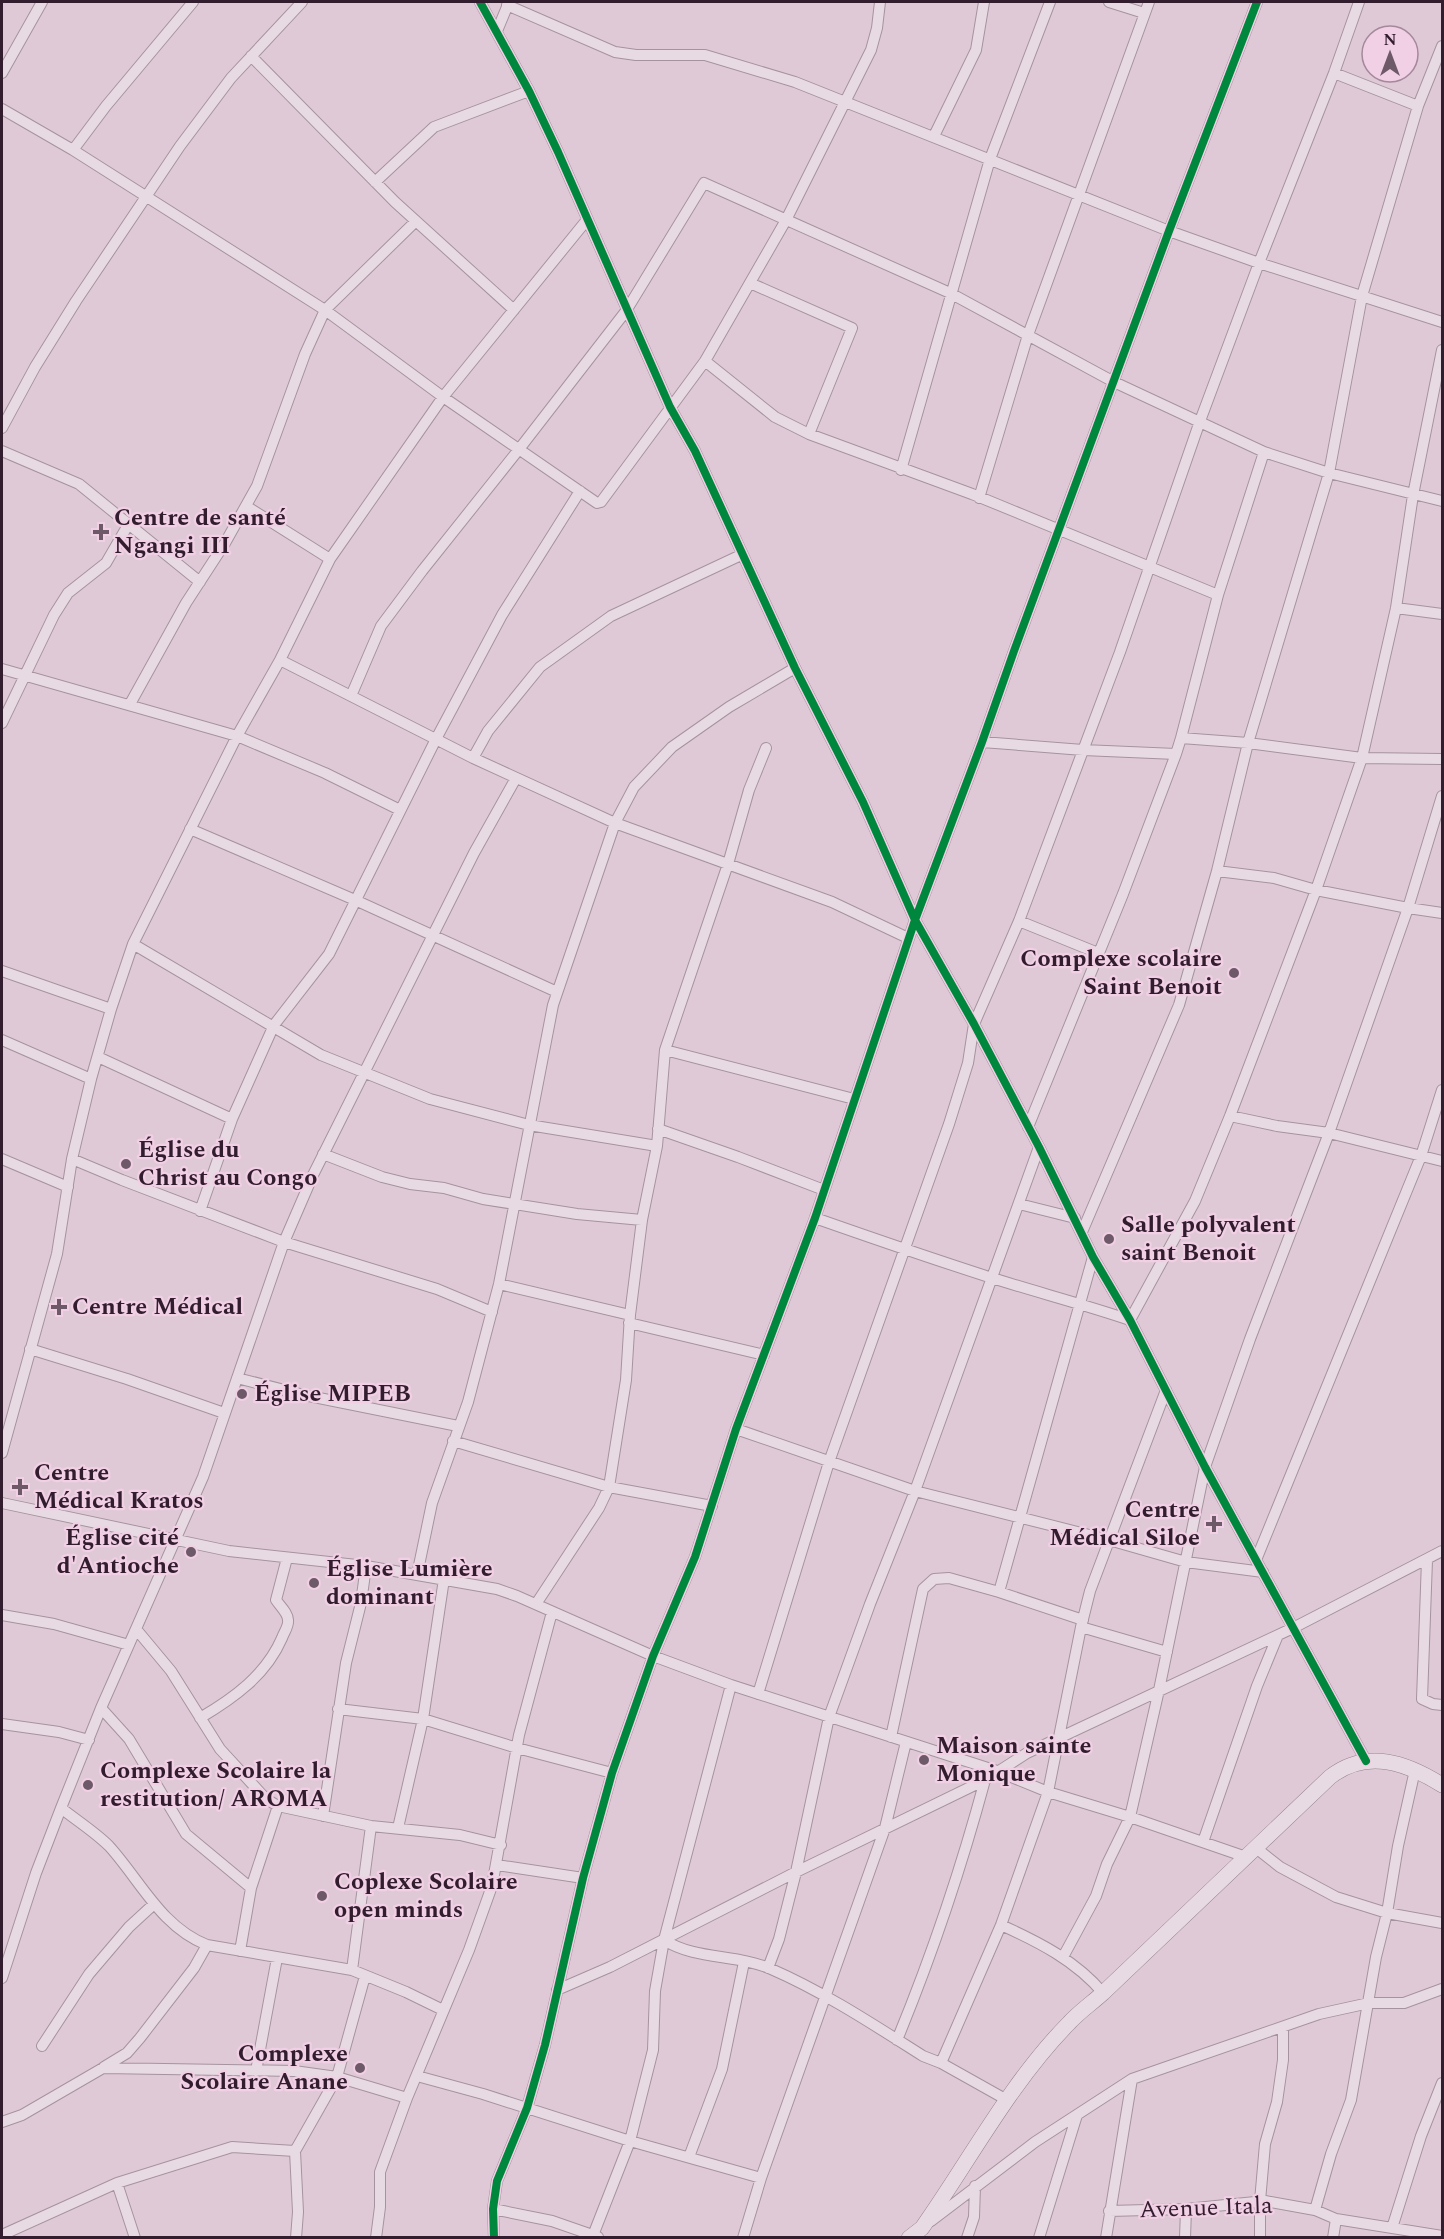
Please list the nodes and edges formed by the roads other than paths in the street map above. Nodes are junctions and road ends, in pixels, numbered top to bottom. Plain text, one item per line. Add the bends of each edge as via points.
1 (42, 2) edge
2 (193, 2) edge
3 (302, 2) edge
4 (480, 2) edge
5 (880, 2) edge
6 (984, 2) edge
7 (1050, 2) edge
8 (1109, 2) edge
9 (1149, 2) edge
10 (1257, 2) edge
11 (1359, 2) edge
12 (508, 3) edge
13 (1144, 13) junction
14 (497, 32) junction
15 (1443, 46) edge
16 (251, 56) junction
17 (2, 73) edge
18 (1334, 73) junction
19 (529, 91) junction
20 (846, 101) junction
21 (1418, 106) junction
22 (2, 110) edge
23 (934, 136) junction
24 (74, 150) junction
25 (990, 159) junction
26 (375, 182) junction
27 (147, 195) junction
28 (1079, 195) junction
29 (786, 220) junction
30 (416, 221) junction
31 (586, 221) junction
32 (1169, 231) junction
33 (1259, 263) junction
34 (750, 283) junction
35 (950, 293) junction
36 (1362, 296) junction
37 (325, 310) junction
38 (514, 310) junction
39 (626, 311) junction
40 (1443, 322) edge
41 (1028, 336) junction
42 (1443, 350) edge
43 (705, 361) junction
44 (1114, 382) junction
45 (443, 397) junction
46 (670, 407) junction
47 (1200, 421) junction
48 (2, 428) edge
49 (808, 434) junction
50 (520, 448) junction
51 (2, 451) edge
52 (1264, 452) junction
53 (901, 470) junction
54 (1329, 473) junction
55 (580, 491) junction
56 (1413, 495) junction
57 (979, 498) junction
58 (1443, 501) edge
59 (246, 506) junction
60 (128, 525) junction
61 (1059, 530) junction
62 (741, 555) junction
63 (330, 559) junction
64 (1149, 568) junction
65 (200, 582) junction
66 (1218, 595) junction
67 (1396, 608) junction
68 (1443, 614) edge
69 (280, 660) junction
70 (795, 668) junction
71 (2, 669) edge
72 (25, 676) junction
73 (351, 696) junction
74 (130, 704) junction
75 (2, 723) edge
76 (237, 736) junction
77 (1181, 738) junction
78 (436, 739) junction
79 (982, 742) junction
80 (1248, 743) junction
81 (766, 748) dead end
82 (1083, 750) junction
83 (1176, 754) junction
84 (473, 758) junction
85 (1362, 758) junction
86 (1443, 759) edge
87 (516, 778) junction
88 (1443, 796) edge
89 (400, 810) junction
90 (615, 823) junction
91 (190, 829) junction
92 (728, 864) junction
93 (1217, 871) junction
94 (1316, 890) junction
95 (355, 900) junction
96 (1408, 908) junction
97 (1443, 913) edge
98 (915, 920) junction
99 (1019, 921) junction
100 (434, 936) junction
101 (908, 938) junction
102 (133, 944) junction
103 (1098, 953) junction
104 (2, 971) edge
105 (557, 992) junction
106 (111, 1009) junction
107 (974, 1024) junction
108 (274, 1025) junction
109 (2, 1040) edge
110 (665, 1050) junction
111 (98, 1057) junction
112 (364, 1073) junction
113 (91, 1080) junction
114 (1443, 1089) edge
115 (854, 1099) junction
116 (1230, 1116) junction
117 (232, 1119) junction
118 (529, 1125) junction
119 (1028, 1127) junction
120 (658, 1129) junction
121 (1329, 1133) junction
122 (657, 1146) junction
123 (1039, 1147) junction
124 (323, 1154) junction
125 (1421, 1156) junction
126 (2, 1159) edge
127 (72, 1159) junction
128 (1443, 1161) edge
129 (68, 1186) junction
130 (824, 1190) junction
131 (513, 1204) junction
132 (1019, 1204) junction
133 (200, 1211) junction
134 (815, 1218) junction
135 (1075, 1218) junction
136 (642, 1220) junction
137 (1082, 1232) junction
138 (284, 1242) junction
139 (904, 1250) junction
140 (1094, 1257) junction
141 (992, 1278) junction
142 (499, 1284) junction
143 (1081, 1303) junction
144 (492, 1312) junction
145 (629, 1319) junction
146 (1130, 1320) junction
147 (30, 1349) junction
148 (764, 1355) junction
149 (237, 1378) junction
150 (1166, 1390) junction
151 (224, 1413) junction
152 (458, 1426) junction
153 (736, 1429) junction
154 (453, 1441) junction
155 (2, 1453) edge
156 (829, 1462) junction
157 (1205, 1467) junction
158 (609, 1487) junction
159 (915, 1491) junction
160 (2, 1503) edge
161 (712, 1506) junction
162 (1019, 1517) junction
163 (176, 1540) junction
164 (1109, 1540) junction
165 (1443, 1551) edge
166 (287, 1558) junction
167 (1256, 1560) junction
168 (1427, 1560) junction
169 (1186, 1562) junction
170 (366, 1566) junction
171 (1263, 1572) junction
172 (417, 1575) junction
173 (444, 1580) junction
174 (999, 1592) junction
175 (536, 1604) junction
176 (552, 1612) junction
177 (2, 1615) edge
178 (1082, 1624) junction
179 (1293, 1628) junction
180 (136, 1629) junction
181 (1278, 1635) junction
182 (129, 1645) junction
183 (1167, 1652) junction
184 (653, 1656) junction
185 (731, 1685) junction
186 (1159, 1690) junction
187 (758, 1694) junction
188 (1443, 1705) edge
189 (101, 1708) junction
190 (338, 1709) junction
191 (829, 1717) junction
192 (200, 1719) junction
193 (423, 1719) junction
194 (2, 1724) edge
195 (891, 1737) junction
196 (1059, 1738) junction
197 (89, 1740) junction
198 (906, 1742) junction
199 (517, 1748) junction
200 (1366, 1761) junction
201 (1415, 1770) junction
202 (997, 1771) junction
203 (612, 1773) junction
204 (985, 1780) junction
205 (1443, 1785) edge
206 (1048, 1792) junction
207 (278, 1806) junction
208 (61, 1808) junction
209 (323, 1816) junction
210 (1130, 1817) junction
211 (371, 1826) junction
212 (398, 1828) junction
213 (885, 1828) junction
214 (1203, 1842) junction
215 (501, 1845) junction
216 (1251, 1853) junction
217 (497, 1865) junction
218 (796, 1872) junction
219 (584, 1878) junction
220 (251, 1888) junction
221 (154, 1904) junction
222 (1387, 1913) junction
223 (1443, 1923) edge
224 (1001, 1925) junction
225 (664, 1940) junction
226 (207, 1945) junction
227 (240, 1951) junction
228 (1063, 1957) junction
229 (277, 1958) junction
230 (744, 1962) junction
231 (768, 1968) junction
232 (352, 1970) junction
233 (365, 1976) junction
234 (2, 1978) edge
235 (1443, 1989) edge
236 (557, 1990) junction
237 (1103, 1993) junction
238 (825, 1996) junction
239 (1369, 2003) junction
240 (442, 2010) junction
241 (1283, 2027) junction
242 (897, 2040) junction
243 (42, 2046) dead end
244 (941, 2063) junction
245 (103, 2068) junction
246 (256, 2071) junction
247 (417, 2076) junction
248 (336, 2077) junction
249 (1132, 2079) junction
250 (1443, 2083) edge
251 (407, 2098) junction
252 (1007, 2100) junction
253 (527, 2108) junction
254 (1077, 2115) junction
255 (2, 2122) edge
256 (630, 2141) junction
257 (295, 2151) junction
258 (689, 2157) junction
259 (761, 2178) junction
260 (117, 2183) junction
261 (975, 2186) junction
262 (1260, 2201) junction
263 (493, 2209) junction
264 (1186, 2210) junction
265 (1315, 2210) junction
266 (1109, 2211) junction
267 (1336, 2219) junction
268 (1392, 2228) junction
269 (920, 2233) edge
270 (2, 2235) edge
271 (1435, 2236) edge
272 (594, 2237) edge
273 (135, 2238) edge
274 (296, 2238) edge
275 (376, 2238) edge
276 (494, 2238) edge
277 (743, 2238) edge
278 (909, 2238) edge
279 (967, 2238) edge
280 (1040, 2238) edge
281 (1106, 2238) edge
282 (1185, 2238) edge
283 (1260, 2238) edge
284 (1333, 2238) edge

1 - 17 street
2 - 24 street
3 - 16 street
4 - 14 street
5 - 20 street via 875,39
6 - 23 street via 976,50
7 - 25 street
8 - 13 street
9 - 13 street
10 - 32 street
11 - 18 street
12 - 14 street
12 - 20 street via 615,52 705,55
13 - 28 street
14 - 19 street
15 - 21 street
16 - 26 street
16 - 27 street via 212,103
18 - 21 street
18 - 33 street
19 - 26 street via 434,127
19 - 31 street
20 - 23 street
20 - 29 street
21 - 36 street
22 - 24 street
23 - 25 street
24 - 27 street
25 - 28 street
25 - 35 street
26 - 30 street
27 - 37 street
27 - 48 street via 70,310
28 - 32 street
28 - 41 street
29 - 34 street
29 - 35 street
29 - 39 street via 704,183
30 - 37 street
30 - 38 street
31 - 38 street
31 - 39 street
32 - 33 street
32 - 44 street
33 - 36 street
33 - 47 street
34 - 43 street
34 - 49 street via 852,328
35 - 41 street
35 - 53 street
36 - 40 street
36 - 54 street
37 - 45 street
37 - 59 street
38 - 45 street
39 - 46 street
39 - 50 street
41 - 44 street
41 - 57 street
42 - 56 street
43 - 46 street
43 - 49 street via 775,417
44 - 47 street
44 - 61 street
45 - 50 street
45 - 63 street
46 - 55 street via 601,501 594,502
46 - 62 street via 695,451
47 - 52 street
47 - 64 street
49 - 53 street
50 - 55 street
50 - 73 street via 381,626
51 - 60 street via 79,484
52 - 54 street
52 - 66 street
53 - 57 street
54 - 56 street
54 - 80 street
55 - 78 street via 502,615
56 - 58 street
56 - 67 street
57 - 61 street
59 - 63 street
59 - 65 street
60 - 65 street
60 - 72 street via 106,563 68,593
61 - 64 street
61 - 79 street
62 - 70 street
62 - 84 street via 611,616 540,667 488,731
63 - 69 street
64 - 66 street
64 - 82 street
65 - 74 street
66 - 77 street
67 - 68 street
67 - 85 street
69 - 73 street
69 - 76 street
70 - 90 street via 672,747 634,787
70 - 98 street via 863,802
71 - 72 street
72 - 74 street
72 - 75 street
73 - 78 street
74 - 76 street
76 - 89 street
76 - 91 street
77 - 80 street
77 - 83 street
78 - 84 street
78 - 89 street
79 - 82 street
79 - 98 street
80 - 85 street
80 - 93 street
81 - 92 street via 749,790
82 - 83 street
82 - 99 street
83 - 103 street
84 - 87 street
85 - 86 street
85 - 94 street
87 - 90 street
87 - 100 street
88 - 96 street
89 - 95 street
90 - 92 street
90 - 105 street
91 - 95 street
91 - 102 street
92 - 101 street via 827,900
92 - 110 street
93 - 94 street via 1274,878
93 - 137 street via 1179,1005
94 - 96 street
94 - 116 street
95 - 100 street
95 - 108 street via 329,954
96 - 97 street
96 - 121 street
98 - 101 street
98 - 107 street
99 - 103 street
99 - 107 street
100 - 105 street
100 - 112 street
101 - 115 street
102 - 106 street
102 - 108 street
103 - 119 street
104 - 106 street
105 - 118 street
106 - 111 street
107 - 119 street
107 - 139 street via 968,1063
108 - 112 street via 316,1052
108 - 117 street
109 - 113 street
110 - 115 street
110 - 120 street
111 - 113 street
111 - 117 street
112 - 118 street via 430,1099
112 - 124 street
113 - 127 street
114 - 125 street
115 - 130 street
116 - 121 street
116 - 146 street via 1194,1201
117 - 133 street
118 - 122 street
118 - 131 street
119 - 123 street
120 - 122 street
120 - 130 street
121 - 125 street
121 - 157 street
122 - 136 street
123 - 132 street
123 - 135 street
124 - 131 street via 382,1177
124 - 138 street
125 - 128 street
125 - 167 street
126 - 129 street
127 - 129 street
127 - 133 street
129 - 147 street via 57,1254
130 - 134 street
131 - 136 street
131 - 142 street
132 - 135 street
132 - 141 street
133 - 138 street
134 - 139 street
134 - 148 street
135 - 137 street
136 - 145 street
137 - 140 street
138 - 144 street via 437,1289
138 - 149 street
139 - 141 street
139 - 156 street
140 - 143 street
140 - 146 street
141 - 143 street
141 - 159 street
142 - 144 street
142 - 145 street
143 - 146 street
143 - 162 street
144 - 152 street
145 - 148 street
145 - 158 street via 626,1380
146 - 150 street
147 - 151 street
147 - 155 street
148 - 153 street
149 - 151 street
149 - 152 street
150 - 157 street
150 - 164 street
151 - 163 street
152 - 154 street
153 - 156 street
153 - 161 street
154 - 158 street
154 - 172 street via 432,1503
156 - 159 street
156 - 187 street
157 - 167 street
157 - 169 street
158 - 161 street
158 - 175 street
159 - 162 street
159 - 191 street
160 - 163 street
161 - 184 street
162 - 164 street
162 - 174 street
163 - 166 street
163 - 180 street
164 - 169 street
164 - 178 street
165 - 168 street
166 - 170 street
166 - 192 street via 276,1597 288,1619 279,1645 254,1679 233,1699
167 - 171 street
168 - 179 street
168 - 188 street via 1422,1699
169 - 171 street
169 - 183 street
170 - 172 street
170 - 190 street
171 - 179 street
172 - 173 street
173 - 175 street via 497,1589
173 - 193 street
174 - 178 street
174 - 195 street via 950,1578 934,1580 923,1589
175 - 176 street
176 - 184 street
176 - 199 street
177 - 182 street via 54,1624
178 - 183 street
178 - 196 street
179 - 181 street
179 - 200 street
180 - 182 street
180 - 192 street via 171,1671
181 - 186 street
181 - 214 street
182 - 189 street
183 - 186 street
184 - 185 street
184 - 203 street
185 - 187 street
185 - 225 street
186 - 196 street
186 - 210 street
187 - 191 street
189 - 197 street
189 - 220 street via 129,1739 186,1834
190 - 193 street
190 - 209 street
191 - 195 street
191 - 218 street
192 - 207 street via 251,1784
193 - 199 street
193 - 212 street
194 - 197 street
195 - 198 street
196 - 202 street
196 - 206 street
197 - 208 street
198 - 202 street
198 - 213 street
199 - 203 street
199 - 215 street
200 - 201 main road via 1388,1761
200 - 216 main road via 1341,1768
201 - 205 main road
201 - 222 street
202 - 204 street
202 - 206 street
203 - 219 street
204 - 213 street
204 - 242 street via 932,1952
206 - 210 street
206 - 224 street
207 - 209 street
207 - 220 street
208 - 221 street via 108,1845
208 - 234 street
209 - 211 street
210 - 214 street
210 - 228 street via 1096,1896
211 - 212 street
211 - 232 street
212 - 215 street via 460,1835
213 - 218 street
213 - 238 street
214 - 216 street
215 - 217 street
216 - 222 street via 1336,1897
216 - 237 main road
217 - 219 street
217 - 240 street via 469,1950
218 - 225 street
218 - 231 street
219 - 236 street
220 - 227 street
221 - 226 street via 180,1931
221 - 243 street via 100,1960
222 - 223 street
222 - 239 street
224 - 228 street
224 - 244 street
225 - 230 street
225 - 236 street
225 - 256 street via 655,1991 653,2050
226 - 227 street
226 - 245 street via 140,2038 127,2053
227 - 229 street
228 - 237 street
229 - 232 street
229 - 246 street
230 - 231 street
230 - 258 street via 722,2068
231 - 238 street
232 - 233 street
233 - 240 street
233 - 248 street
235 - 239 street via 1404,2003
236 - 253 street
237 - 252 main road via 1047,2046
238 - 242 street
238 - 259 street
239 - 241 street
239 - 265 street via 1351,2100
240 - 247 street
241 - 249 street
241 - 262 street via 1283,2060 1265,2144
242 - 244 street
244 - 252 street
245 - 246 street
245 - 255 street via 22,2115
246 - 248 street
247 - 251 street
247 - 253 street
248 - 251 street
248 - 257 street
249 - 254 street
249 - 266 street
250 - 268 street via 1421,2136
251 - 275 street via 380,2172
252 - 269 main road
253 - 256 street
253 - 263 street via 497,2181
254 - 261 street
254 - 280 street
256 - 258 street
256 - 272 street
257 - 260 street via 232,2146
257 - 274 street
258 - 259 street
259 - 277 street
260 - 270 street
260 - 273 street
261 - 269 street
261 - 279 street via 974,2217
262 - 264 street, Avenue Itala
262 - 265 street, Avenue Itala
262 - 283 street
263 - 272 street via 552,2221
263 - 276 street
264 - 266 street, Avenue Itala
264 - 282 street
265 - 267 street, Avenue Itala
266 - 281 street
267 - 268 street, Avenue Itala
267 - 284 street
268 - 271 street, Avenue Itala
269 - 278 main road

